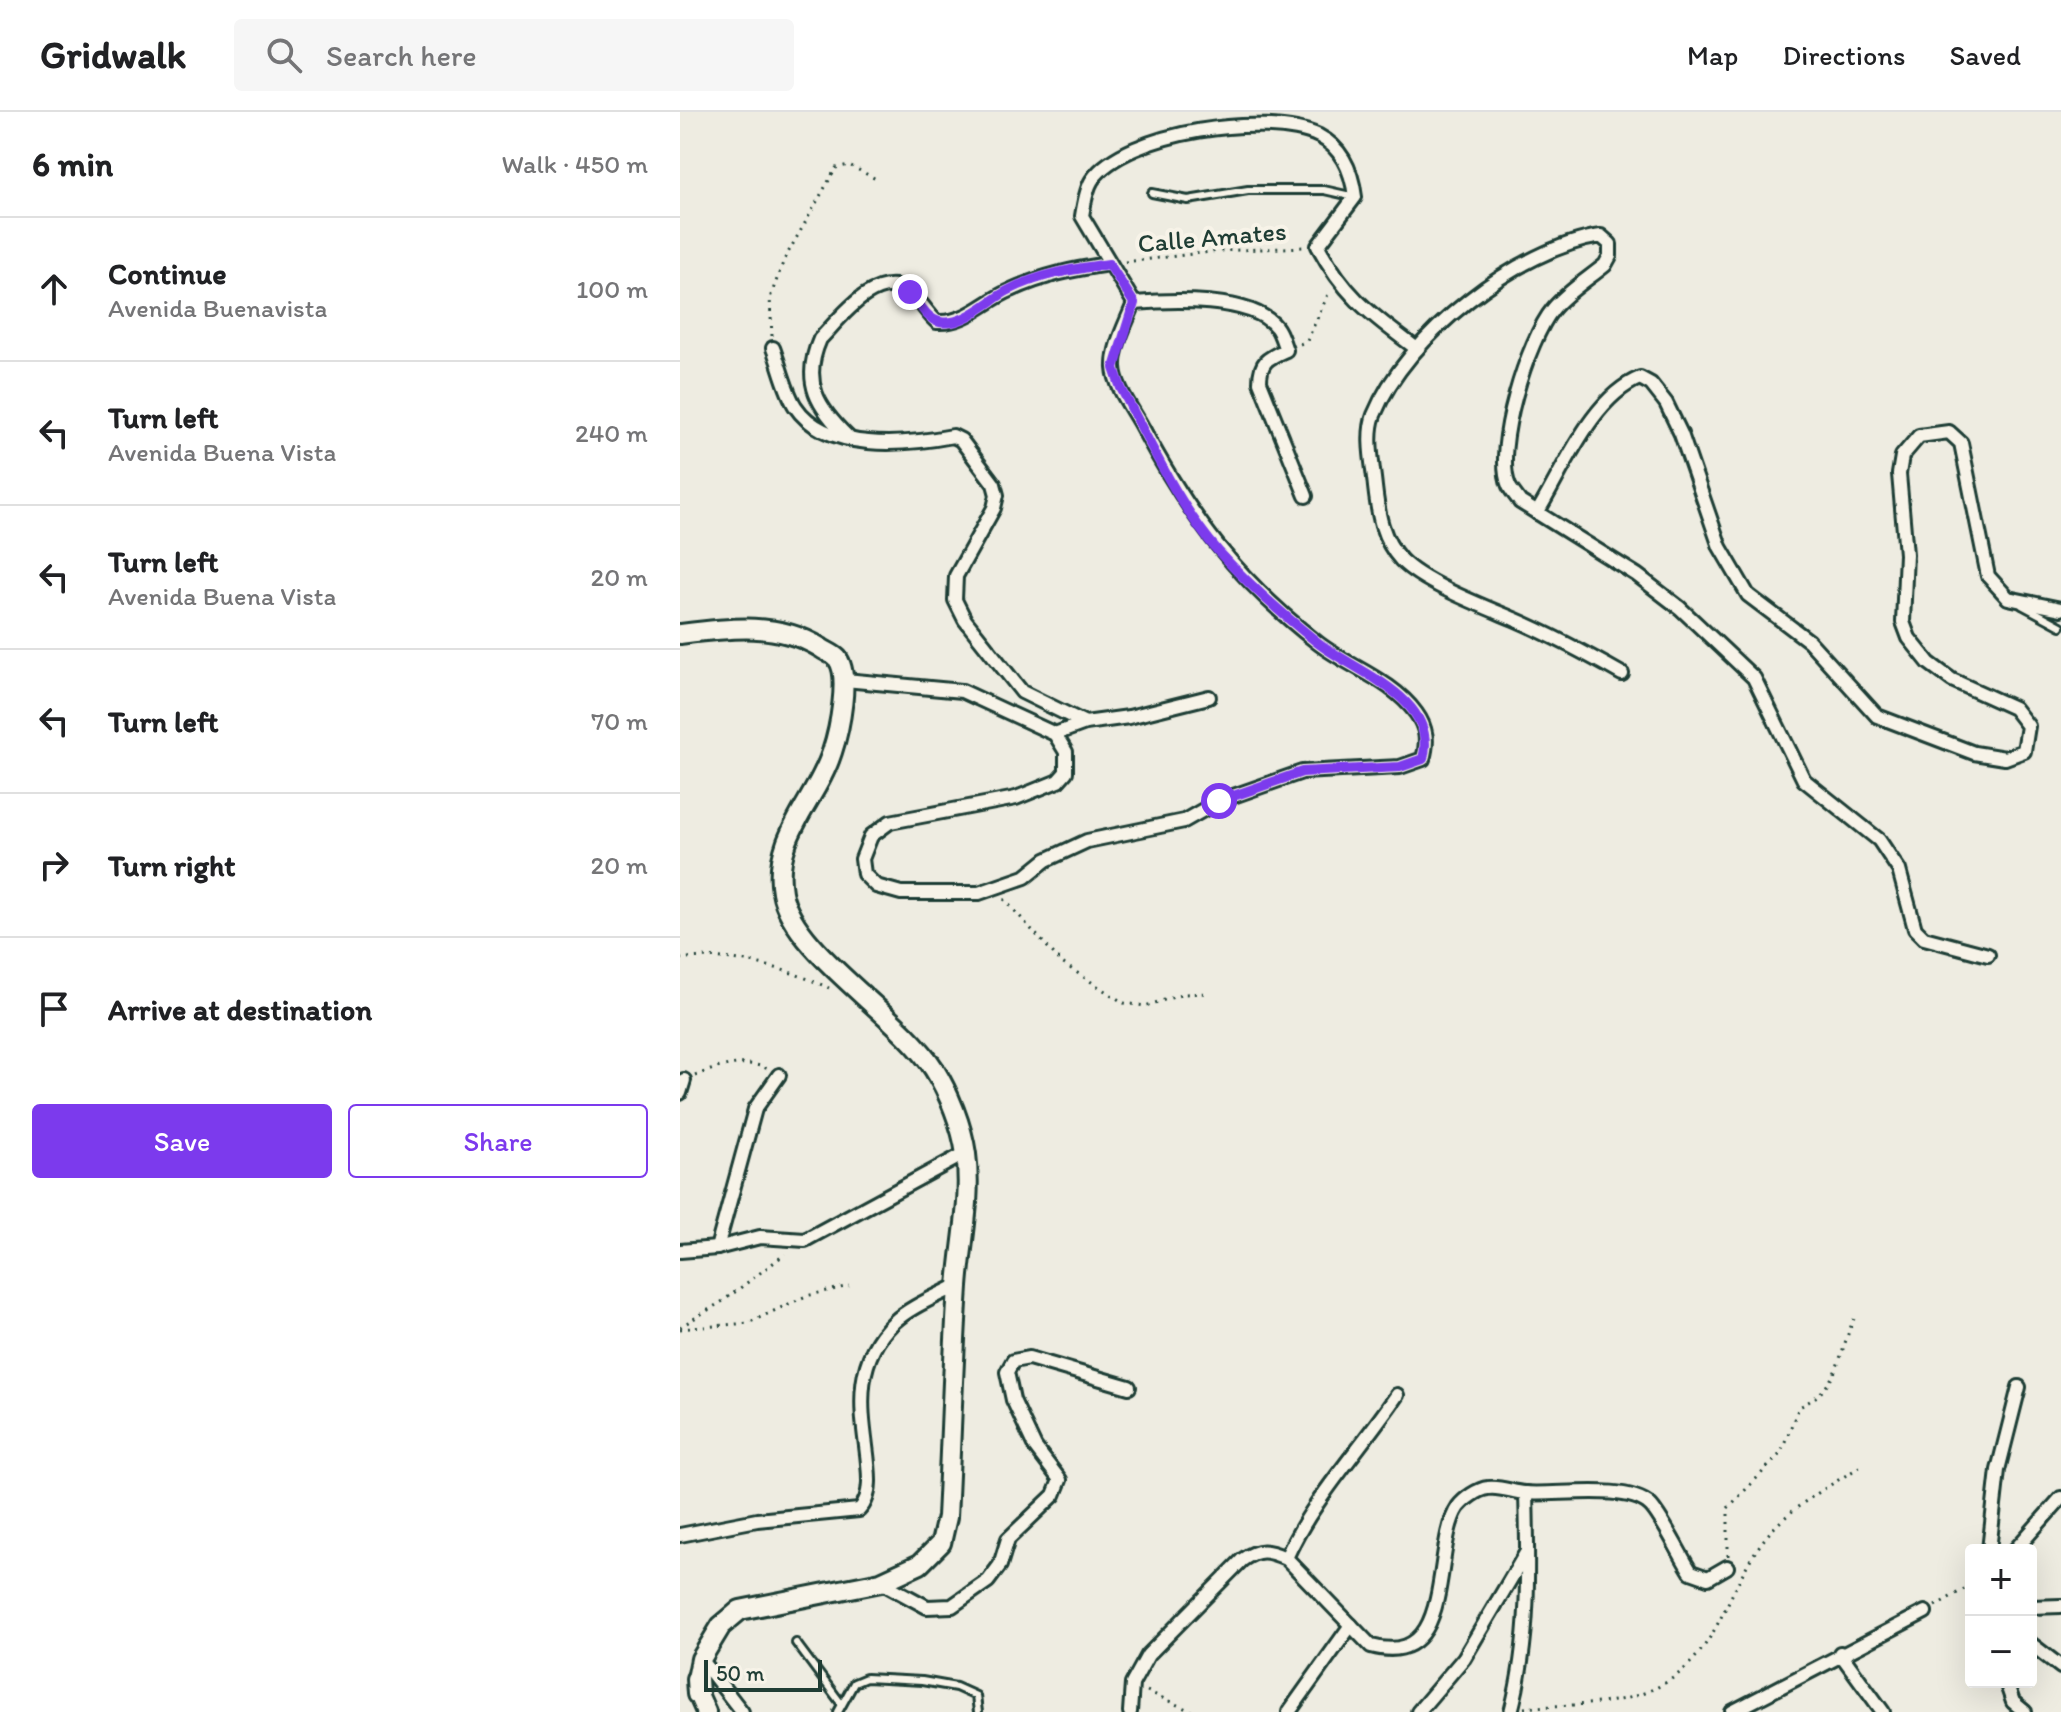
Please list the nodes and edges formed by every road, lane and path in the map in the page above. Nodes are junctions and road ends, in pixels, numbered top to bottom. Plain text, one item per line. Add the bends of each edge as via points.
1 (876, 179) dead end
2 (1152, 193) dead end
3 (1355, 197) junction
4 (1318, 246) junction
5 (1109, 264) junction
6 (1336, 279) junction
7 (1134, 303) junction
8 (773, 348) joint
9 (1417, 349) junction
10 (1286, 350) junction
11 (848, 437) junction
12 (1306, 496) dead end
13 (1537, 513) junction
14 (2008, 598) junction
15 (2061, 609) edge
16 (2061, 626) edge
17 (680, 634) edge
18 (1622, 674) dead end
19 (845, 680) junction
20 (1209, 697) dead end
21 (1085, 723) junction
22 (1055, 734) junction
23 (994, 888) junction
24 (1988, 955) dead end
25 (680, 959) edge
26 (838, 992) dead end
27 (1209, 993) dead end
28 (779, 1075) joint
29 (682, 1087) edge
30 (966, 1153) junction
31 (805, 1240) junction
32 (717, 1248) junction
33 (680, 1251) edge
34 (958, 1285) junction
35 (849, 1286) dead end
36 (1854, 1319) dead end
37 (680, 1328) edge
38 (1129, 1387) dead end
39 (2019, 1387) dead end
40 (1397, 1395) dead end
41 (1861, 1466) dead end
42 (1526, 1493) junction
43 (2061, 1498) edge
44 (680, 1535) edge
45 (1990, 1544) edge
46 (2020, 1544) edge
47 (1528, 1550) junction
48 (1286, 1558) junction
49 (1727, 1567) joint
50 (881, 1582) junction
51 (1965, 1589) edge
52 (2061, 1606) edge
53 (2037, 1607) edge
54 (1925, 1612) joint
55 (1351, 1625) junction
56 (796, 1643) dead end
57 (2037, 1649) edge
58 (1840, 1653) junction
59 (2061, 1667) edge
60 (1132, 1684) junction
61 (2008, 1688) edge
62 (700, 1691) edge
63 (840, 1702) junction
64 (1512, 1711) edge
65 (742, 1712) edge
66 (838, 1712) edge
67 (978, 1712) edge
68 (1130, 1712) edge
69 (1193, 1712) edge
70 (1289, 1712) edge
71 (1418, 1712) edge
72 (1732, 1712) edge
73 (1883, 1712) edge
74 (2025, 1712) edge

1 - 8 path via 849,165 836,168 784,260 770,298
2 - 3 lane via 1188,200 1248,190 1324,190
3 - 4 street
3 - 5 street via 1352,173 1322,137 1299,127 1211,125 1119,157 1092,180 1082,216
4 - 5 path, Calle Amates
4 - 6 street
5 - 7 street
5 - 11 street via 1055,272 948,323 937,322 898,286 875,289 820,339 815,350 812,388 824,414
6 - 9 street via 1355,302
6 - 10 path via 1307,341
7 - 10 street via 1179,299 1251,310 1276,327
7 - 23 street via 1114,368 1172,484 1217,549 1320,645 1373,675 1416,713 1428,740 1423,759 1400,767 1302,772 1219,801 1184,821 1087,841 1046,860 1025,877
8 - 11 street via 794,404 806,419 829,434
9 - 13 street via 1455,311 1520,268 1578,240 1601,236 1610,244 1605,265 1553,309 1518,384 1508,435 1509,486
9 - 18 street via 1373,416 1378,517 1388,544 1404,563 1460,596
10 - 12 street via 1265,359 1260,382
11 - 21 street via 891,444 953,436 961,440 997,495 956,576 955,600 1022,692
13 - 14 street via 1604,401 1640,378 1651,384 1676,424 1720,547 1748,595 1809,641 1877,716 1974,753 2005,758 2024,751 2028,726 2014,708 1952,680 1929,663 1903,622 1906,554 1899,474 1902,456 1919,436 1949,432 1961,443 1988,576
13 - 24 street via 1637,575 1754,678 1804,780 1879,840 1899,870 1915,929 1924,938
14 - 15 street
14 - 16 lane
17 - 19 main road via 741,627 784,632 836,658
19 - 22 street via 962,691
19 - 30 main road via 832,753 784,846 782,892 796,927 887,1014 933,1067 949,1097
20 - 21 street
21 - 22 street
22 - 23 street via 1066,752 1066,772 1058,781 1016,798 890,822 871,836 862,859 864,874 876,886 901,893 979,893
23 - 27 path via 1062,963 1124,1003 1145,1006
25 - 26 path via 708,955 743,961
28 - 29 path via 753,1062 711,1069
28 - 32 street via 755,1109
30 - 31 street
30 - 34 main road
31 - 32 street via 760,1237
31 - 37 path
32 - 33 street
34 - 44 street via 896,1319 876,1342 863,1375 860,1404 870,1486 859,1510 757,1520
34 - 50 main road via 941,1543 920,1564
35 - 37 path via 806,1296 748,1323
36 - 49 path via 1835,1375 1819,1397 1799,1407 1780,1454 1728,1508
38 - 50 street via 1029,1358 1013,1361 1007,1372 1013,1400 1035,1447 1060,1480 1054,1495 1008,1539 988,1581 952,1606 927,1607
39 - 45 street via 1998,1470
40 - 48 street via 1301,1525
41 - 64 path via 1773,1530 1713,1637 1680,1674 1623,1700
42 - 47 street
42 - 49 street via 1633,1496 1651,1505 1691,1572 1708,1578
42 - 55 street via 1488,1488 1458,1508 1437,1611 1415,1641 1385,1650 1371,1646
43 - 46 street
47 - 64 street via 1522,1672
47 - 71 street via 1464,1658
48 - 55 street
48 - 60 street via 1256,1550 1242,1560 1148,1655
50 - 62 main road via 740,1610 721,1626
51 - 54 path
52 - 53 street
54 - 58 street
55 - 70 street
56 - 63 lane
57 - 59 street
58 - 72 street
58 - 73 street
60 - 68 street
60 - 69 path
61 - 74 street via 2013,1702
62 - 65 street
63 - 66 lane
63 - 67 lane via 854,1683 866,1678 922,1681 976,1696

